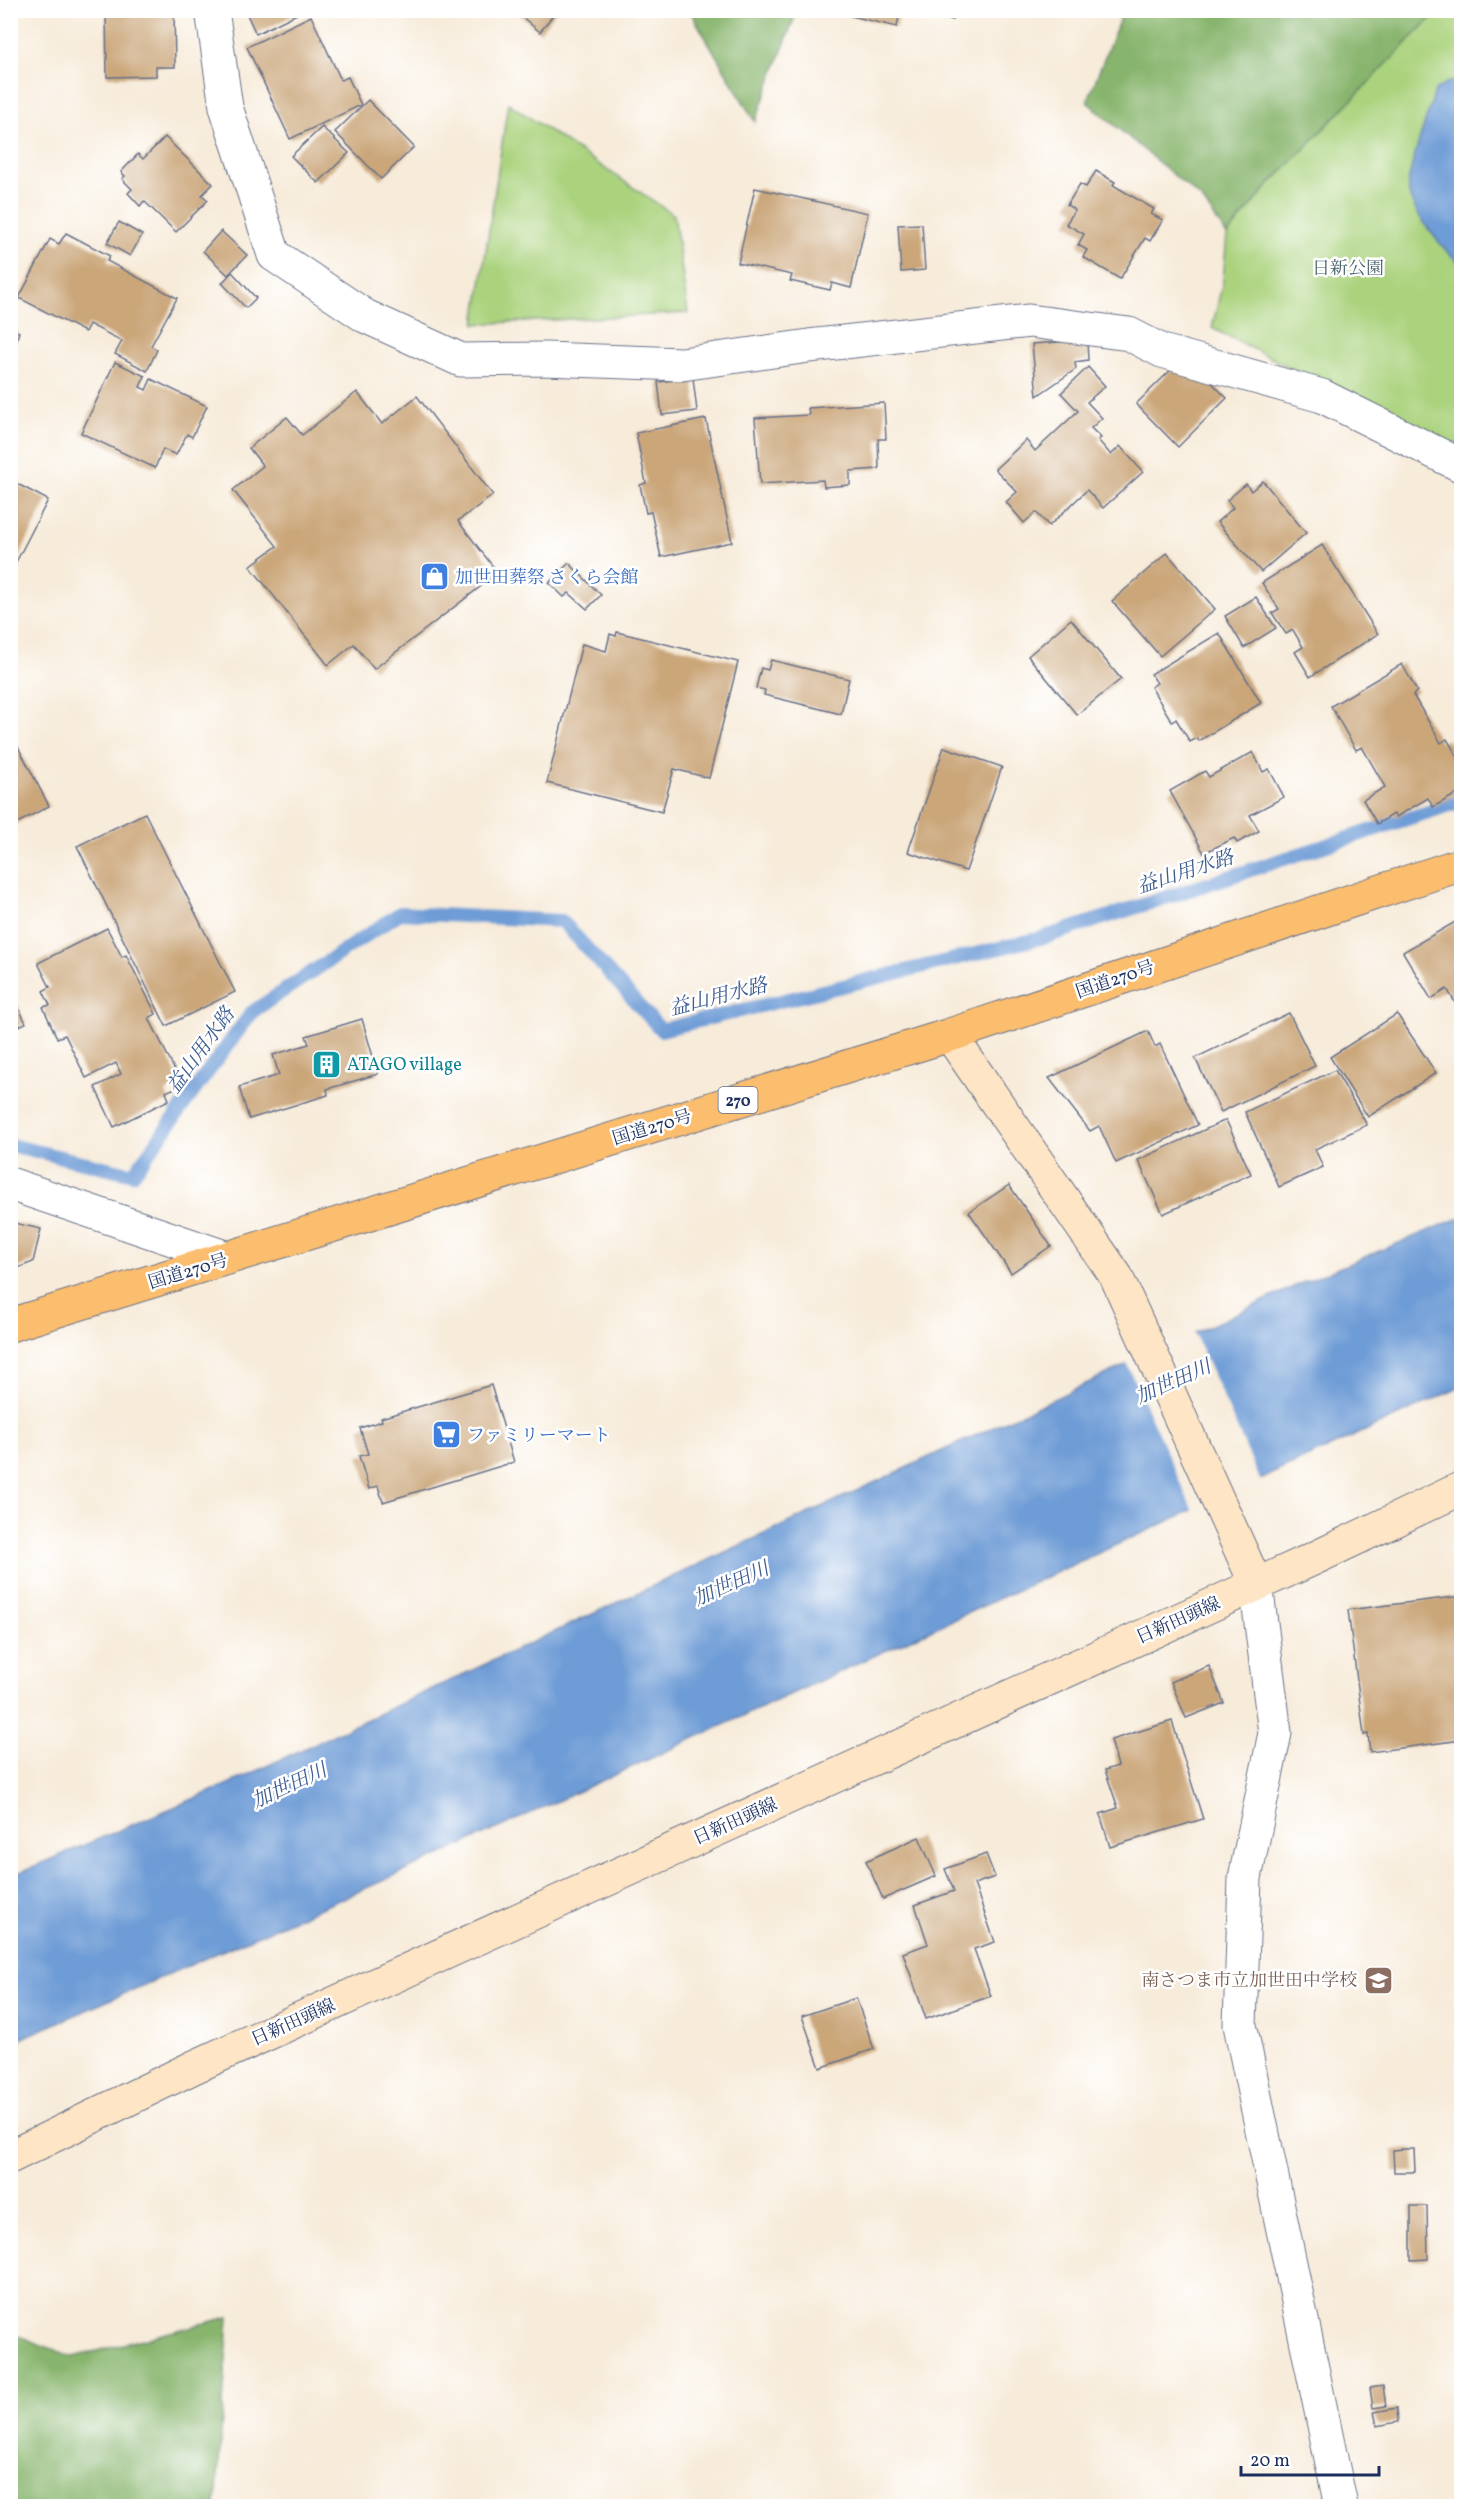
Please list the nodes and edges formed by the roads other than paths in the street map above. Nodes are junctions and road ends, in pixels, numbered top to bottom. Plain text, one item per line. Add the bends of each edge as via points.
1 (212, 10) edge
2 (1461, 466) edge
3 (1461, 864) edge
4 (950, 1035) junction
5 (10, 1184) edge
6 (228, 1258) junction
7 (10, 1325) edge
8 (1461, 1488) edge
9 (1256, 1584) junction
10 (10, 2157) edge
11 (1341, 2506) edge

1 - 2 street via 226,107 274,255 365,316 461,360 682,364 1029,321 1129,334 1162,351 1322,396
3 - 4 highway, 国道270号 / 270
4 - 6 highway, 国道270号 / 270
4 - 9 street via 1120,1284
5 - 6 street
6 - 7 highway, 国道270号 / 270
8 - 9 street, 日新田頭線
9 - 10 street, 日新田頭線 via 194,2067
9 - 11 street via 1275,1732 1245,1878 1240,2025

